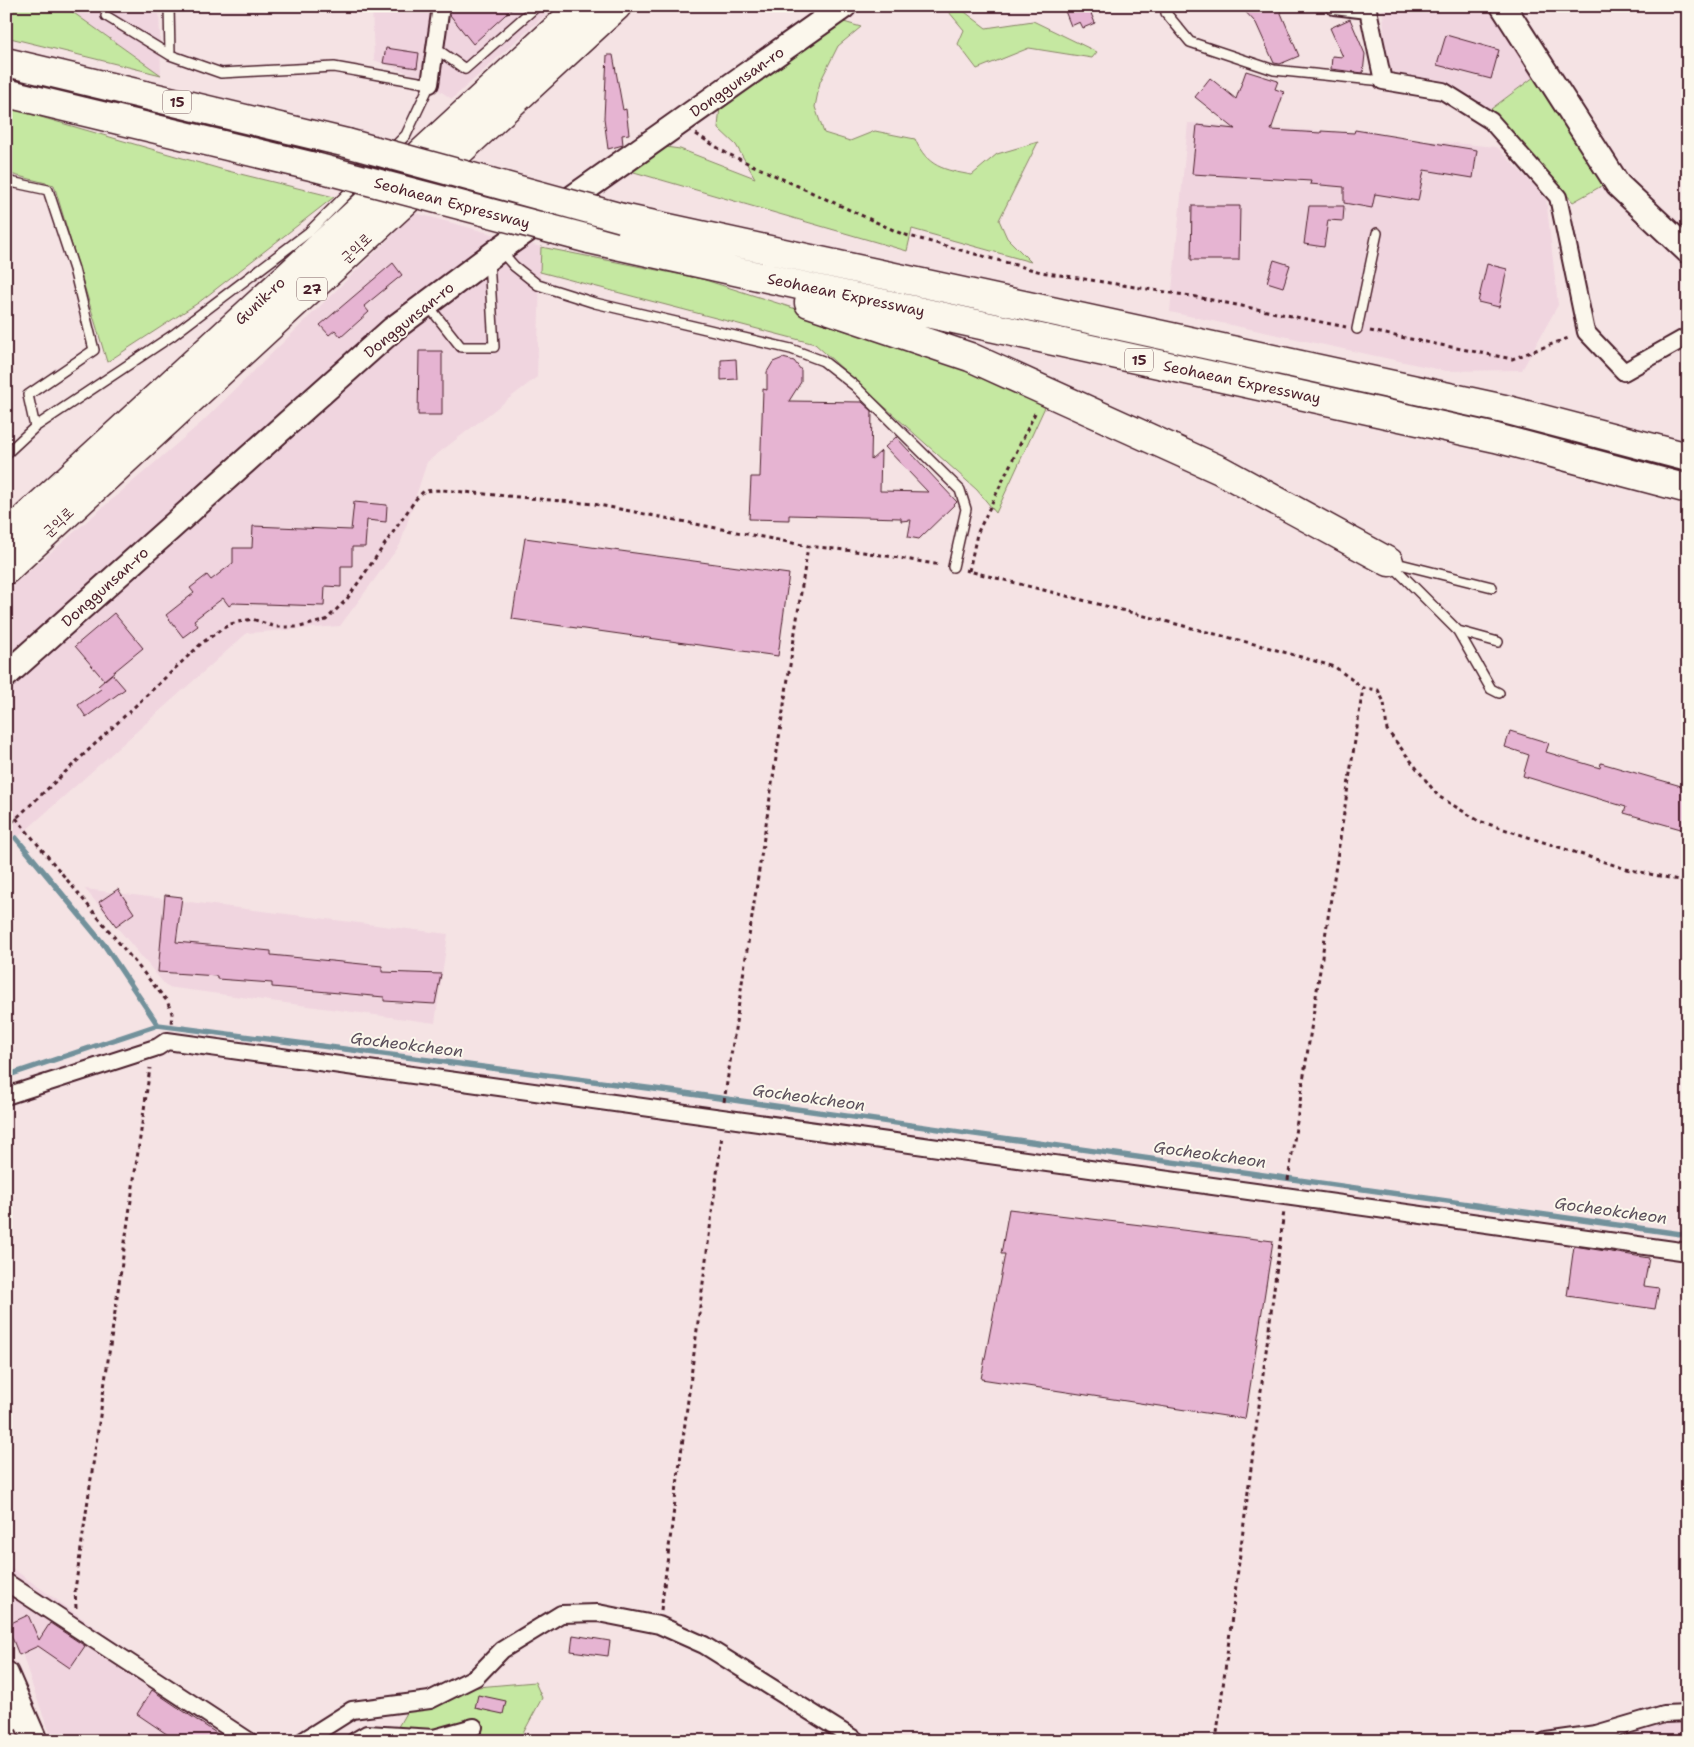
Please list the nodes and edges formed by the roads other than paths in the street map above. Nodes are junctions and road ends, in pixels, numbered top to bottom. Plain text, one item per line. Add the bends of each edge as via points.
1 (169, 6) edge
2 (442, 6) edge
3 (536, 6) edge
4 (582, 6) edge
5 (617, 6) edge
6 (844, 6) edge
7 (1165, 6) edge
8 (1334, 6) edge
9 (1503, 6) edge
10 (106, 16) dead end
11 (435, 48) junction
12 (170, 55) junction
13 (6, 62) edge
14 (1383, 81) junction
15 (430, 84) junction
16 (6, 93) edge
17 (6, 181) edge
18 (1377, 233) dead end
19 (1688, 251) edge
20 (494, 253) junction
21 (672, 257) junction
22 (427, 304) junction
23 (1357, 329) road end
24 (1688, 336) edge
25 (35, 427) junction
26 (6, 454) edge
27 (1688, 457) edge
28 (1688, 489) edge
29 (6, 536) edge
30 (1389, 562) junction
31 (954, 567) road end
32 (6, 570) edge
33 (1492, 587) dead end
34 (1458, 631) junction
35 (1498, 642) dead end
36 (6, 675) edge
37 (1499, 692) dead end
38 (6, 1096) edge
39 (1688, 1252) edge
40 (6, 1582) edge
41 (6, 1674) edge
42 (352, 1710) junction
43 (1688, 1713) edge
44 (474, 1727) dead end
45 (23, 1730) edge
46 (361, 1737) edge
47 (249, 1741) edge
48 (303, 1741) edge
49 (858, 1741) edge
50 (1546, 1741) edge

1 - 12 lane
2 - 11 street
3 - 11 lane via 465,69
4 - 29 highway, Gunik-ro / 27
5 - 32 highway, 군익로 / 27
6 - 20 street, Donggunsan-ro
7 - 14 lane via 1166,13 1190,42 1274,70
8 - 14 street via 1368,10
9 - 19 street via 1618,185
10 - 12 lane
11 - 15 street
12 - 15 lane via 221,73 334,67
13 - 27 highway, Seohaean Expressway / 15, bridge via 347,143 622,218 1504,409
14 - 24 street via 1443,92 1491,121 1558,198 1586,332 1624,372
15 - 25 lane via 406,135 309,232 173,335
16 - 21 highway, Seohaean Expressway / 15, bridge
17 - 25 lane via 48,190 74,269 94,350 28,395
18 - 23 lane
20 - 22 street, Donggunsan-ro
20 - 22 lane via 494,347 461,347
20 - 31 lane via 538,284 595,303 791,349 823,361 855,386 960,490 966,509
21 - 28 highway, Seohaean Expressway / 15 via 1496,438
21 - 30 highway via 970,357 1220,470
22 - 36 street, Donggunsan-ro via 393,329
25 - 26 lane
30 - 33 lane
30 - 34 lane
34 - 35 lane
34 - 37 lane via 1491,689
38 - 39 street via 158,1047 167,1041 724,1114
40 - 47 street
41 - 45 street
42 - 46 street
42 - 48 street
42 - 49 street via 430,1700 476,1676 502,1650 561,1614 598,1613 658,1625 704,1645
43 - 50 street via 1664,1714 1596,1734
44 - 46 street via 434,1738

